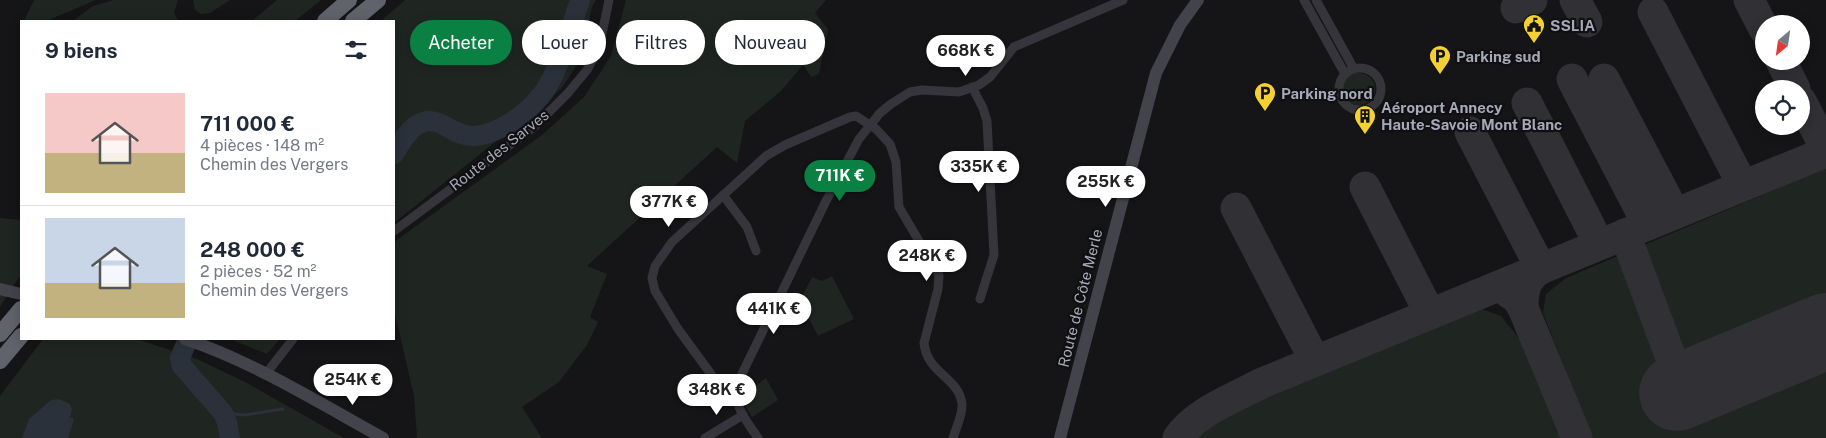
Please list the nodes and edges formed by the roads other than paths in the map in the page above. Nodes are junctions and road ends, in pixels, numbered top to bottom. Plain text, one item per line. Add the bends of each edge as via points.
1 (349, 0) edge
2 (378, 0) edge
3 (609, 0) edge
4 (1123, 0) edge
5 (1198, 0) edge
6 (1304, 0) edge
7 (1316, 0) edge
8 (326, 20) edge
9 (354, 20) edge
10 (1354, 69) junction
11 (1345, 74) junction
12 (972, 88) junction
13 (869, 124) junction
14 (723, 195) junction
15 (395, 230) edge
16 (756, 251) dead end
17 (0, 289) edge
18 (20, 294) edge
19 (980, 298) dead end
20 (20, 310) edge
21 (0, 334) edge
22 (20, 337) edge
23 (188, 340) edge
24 (292, 340) edge
25 (0, 361) edge
26 (265, 374) junction
27 (736, 394) junction
28 (743, 415) junction
29 (383, 438) edge
30 (705, 438) edge
31 (758, 438) edge
32 (953, 438) edge
33 (1060, 438) edge

1 - 8 highway
2 - 9 highway
3 - 15 street, Route des Sarves via 599,48 587,70 568,93 534,126
4 - 12 street via 1014,48 990,77
5 - 33 main road, Route de Côte Merle via 1180,25 1156,74
6 - 11 street
7 - 10 street
10 - 11 street
10 - 11 street via 1366,69 1380,81 1380,96 1369,109 1354,110 1345,105 1338,87
12 - 13 street via 951,92 922,90 904,95
12 - 19 street via 984,108 987,121 994,255
13 - 14 street via 853,116 774,151
13 - 27 street via 826,201 741,376
13 - 32 street via 886,138 893,150 899,207 939,275 924,343 932,366 958,392 962,408
14 - 16 street via 747,227
14 - 27 street via 666,249 653,272 652,284 689,346 716,381
17 - 18 main road
20 - 21 highway
22 - 25 highway
23 - 26 main road
24 - 26 street
26 - 29 main road
27 - 28 street
28 - 30 street
28 - 31 street

